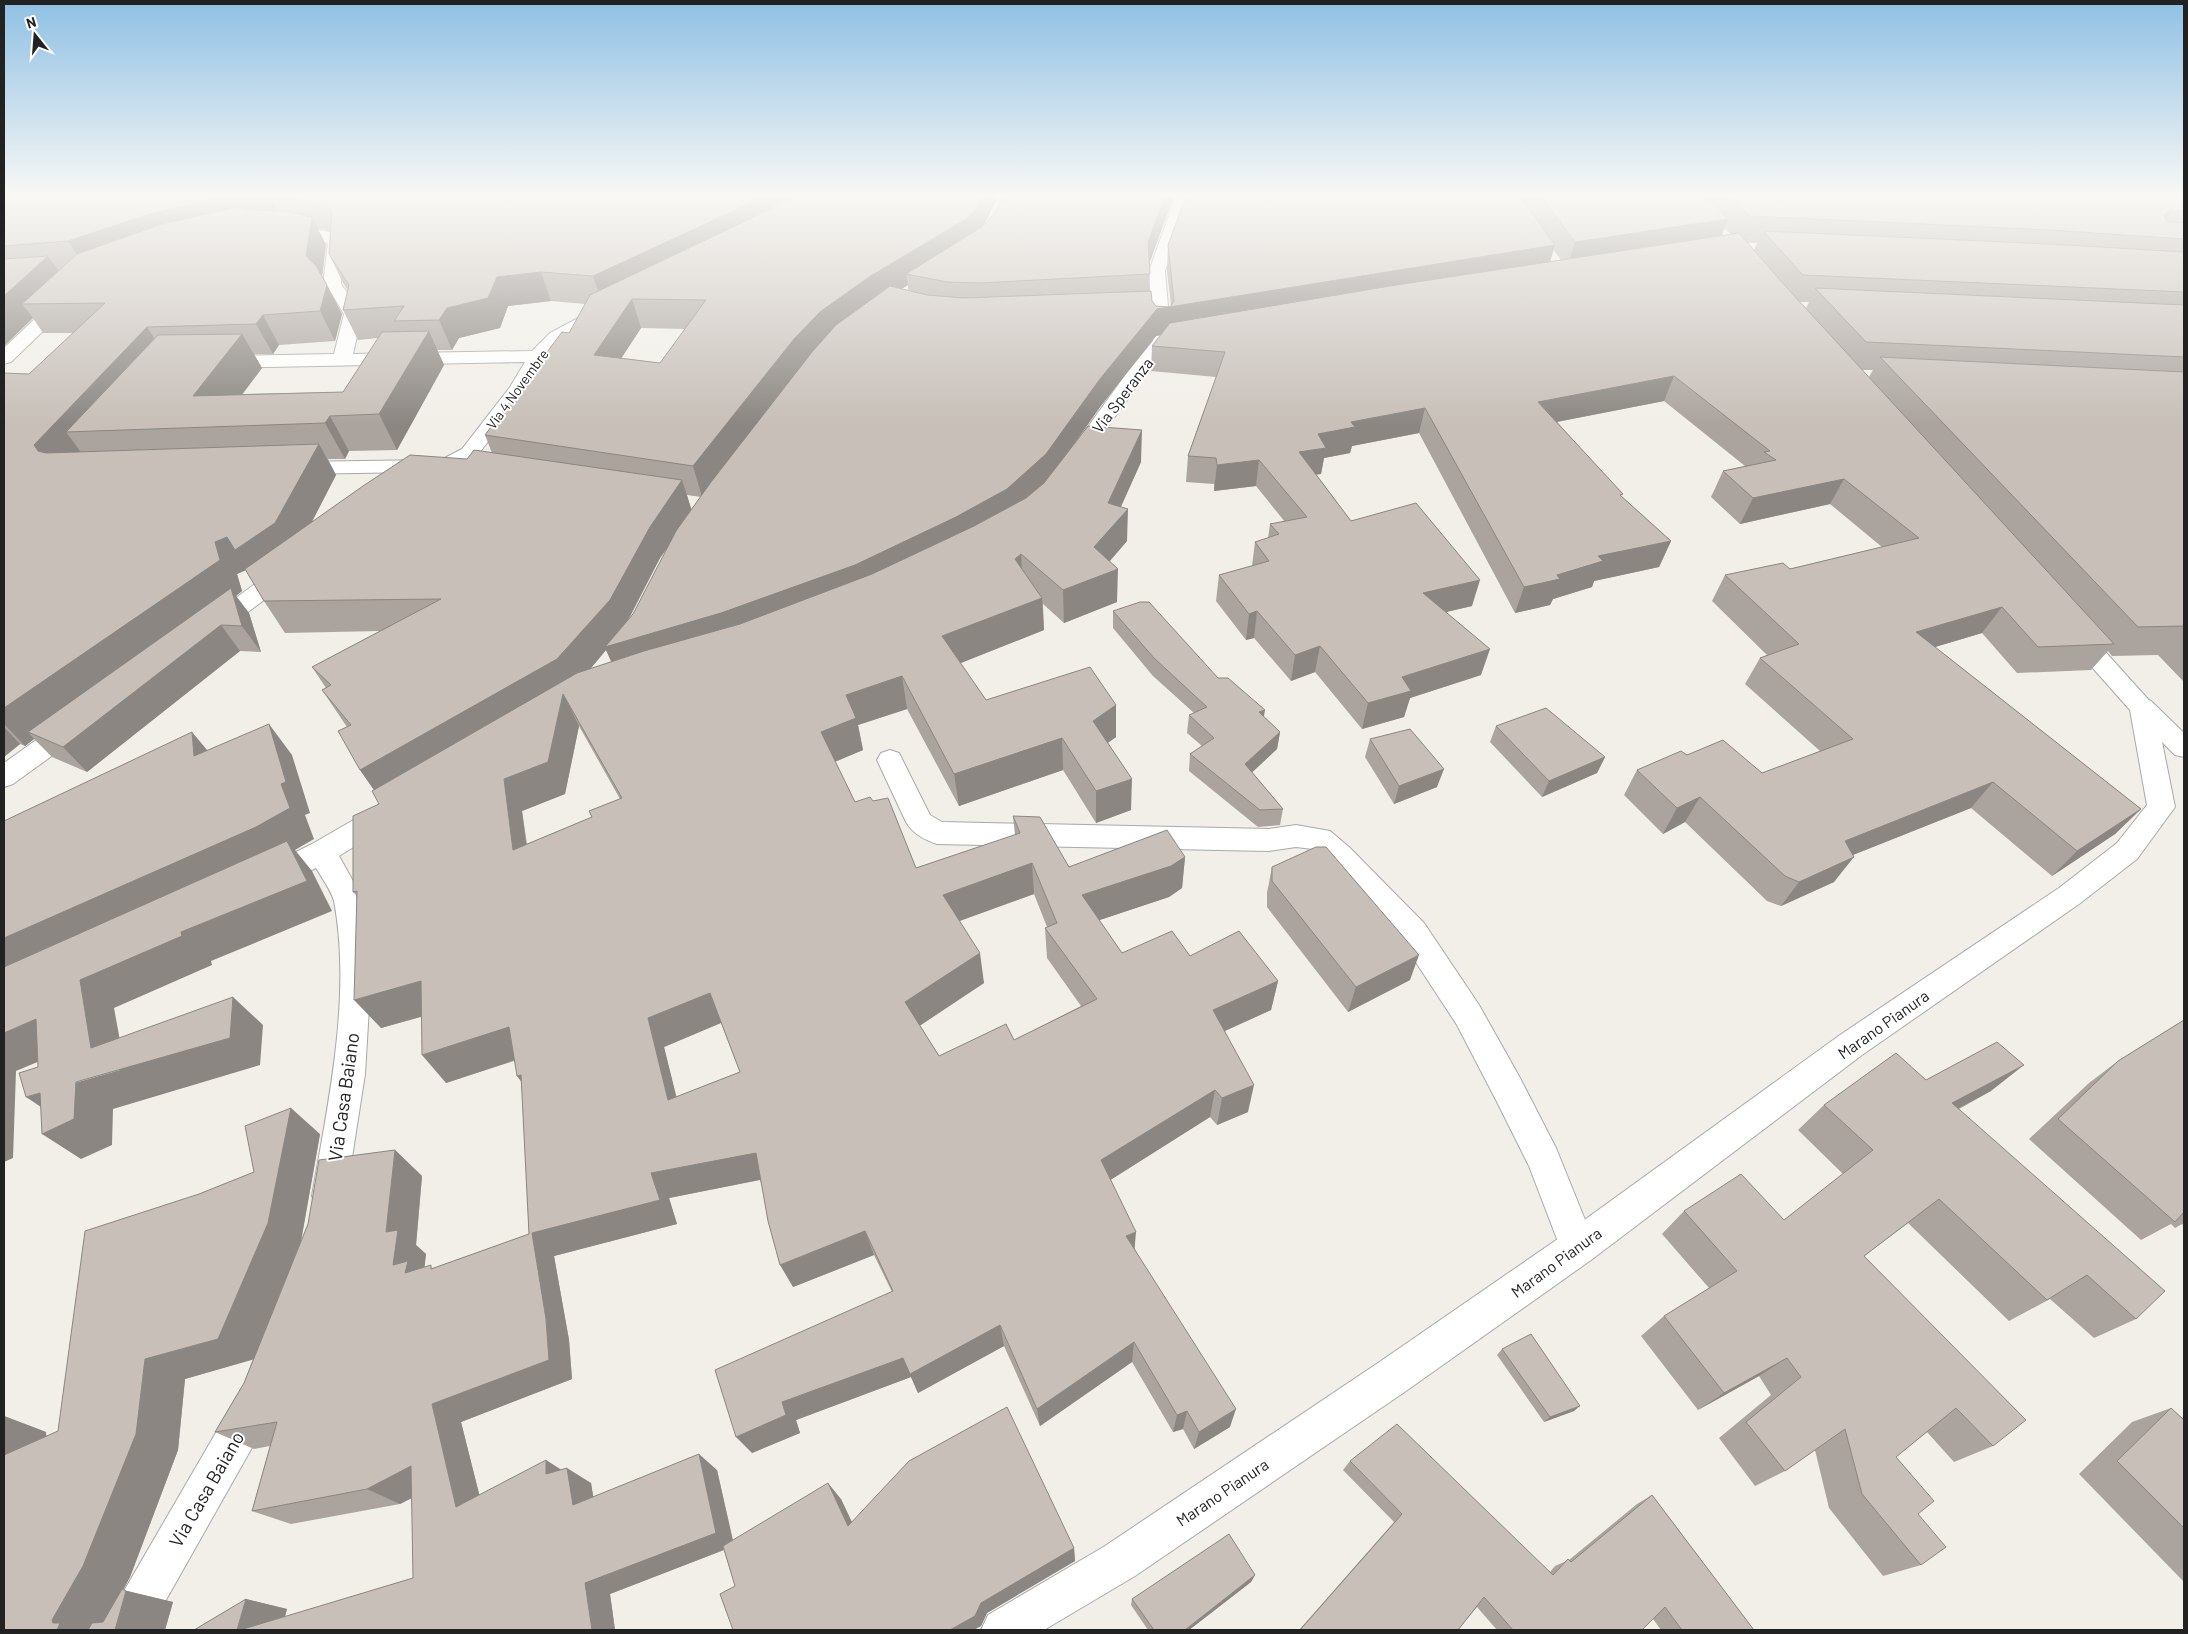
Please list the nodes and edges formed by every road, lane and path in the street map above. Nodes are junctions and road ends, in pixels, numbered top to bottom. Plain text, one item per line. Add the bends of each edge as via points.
1 (333, 272) edge
2 (1157, 272) edge
3 (82, 284) edge
4 (624, 302) edge
5 (1161, 310) junction
6 (1143, 311) edge
7 (537, 356) junction
8 (4, 358) edge
9 (342, 361) junction
10 (203, 362) edge
11 (443, 466) junction
12 (275, 469) edge
13 (473, 471) edge
14 (1065, 473) edge
15 (405, 487) edge
16 (309, 557) edge
17 (2056, 611) edge
18 (196, 638) edge
19 (2142, 706) junction
20 (92, 713) edge
21 (2184, 748) edge
22 (890, 760) dead end
23 (4, 777) edge
24 (406, 802) edge
25 (322, 852) junction
26 (248, 888) edge
27 (323, 1228) edge
28 (1578, 1247) junction
29 (268, 1378) edge
30 (125, 1630) edge
31 (1003, 1630) edge

1 - 9 street via 332,285 340,291 353,314
2 - 5 street
3 - 8 street
4 - 7 street, Via 4 Novembre via 556,337
5 - 6 street
5 - 14 street, Via Speranza via 1171,340 1108,412
7 - 9 street
7 - 11 street, Via 4 Novembre via 519,389 469,453
9 - 10 street
11 - 12 street
11 - 13 street
11 - 15 street, Via 4 Novembre
16 - 18 street
17 - 19 street
19 - 21 street
19 - 28 street, Marano Pianura via 2161,807 2127,851 2061,901 1850,1046
20 - 23 street
22 - 28 street via 920,822 937,833 1269,840 1296,836 1320,839 1339,854 1413,932 1468,1015 1544,1160
24 - 25 street
25 - 26 street
25 - 27 street, Via Casa Baiano via 348,899 356,974 349,1074
28 - 31 street, Marano Pianura via 1128,1556
29 - 30 street, Via Casa Baiano

